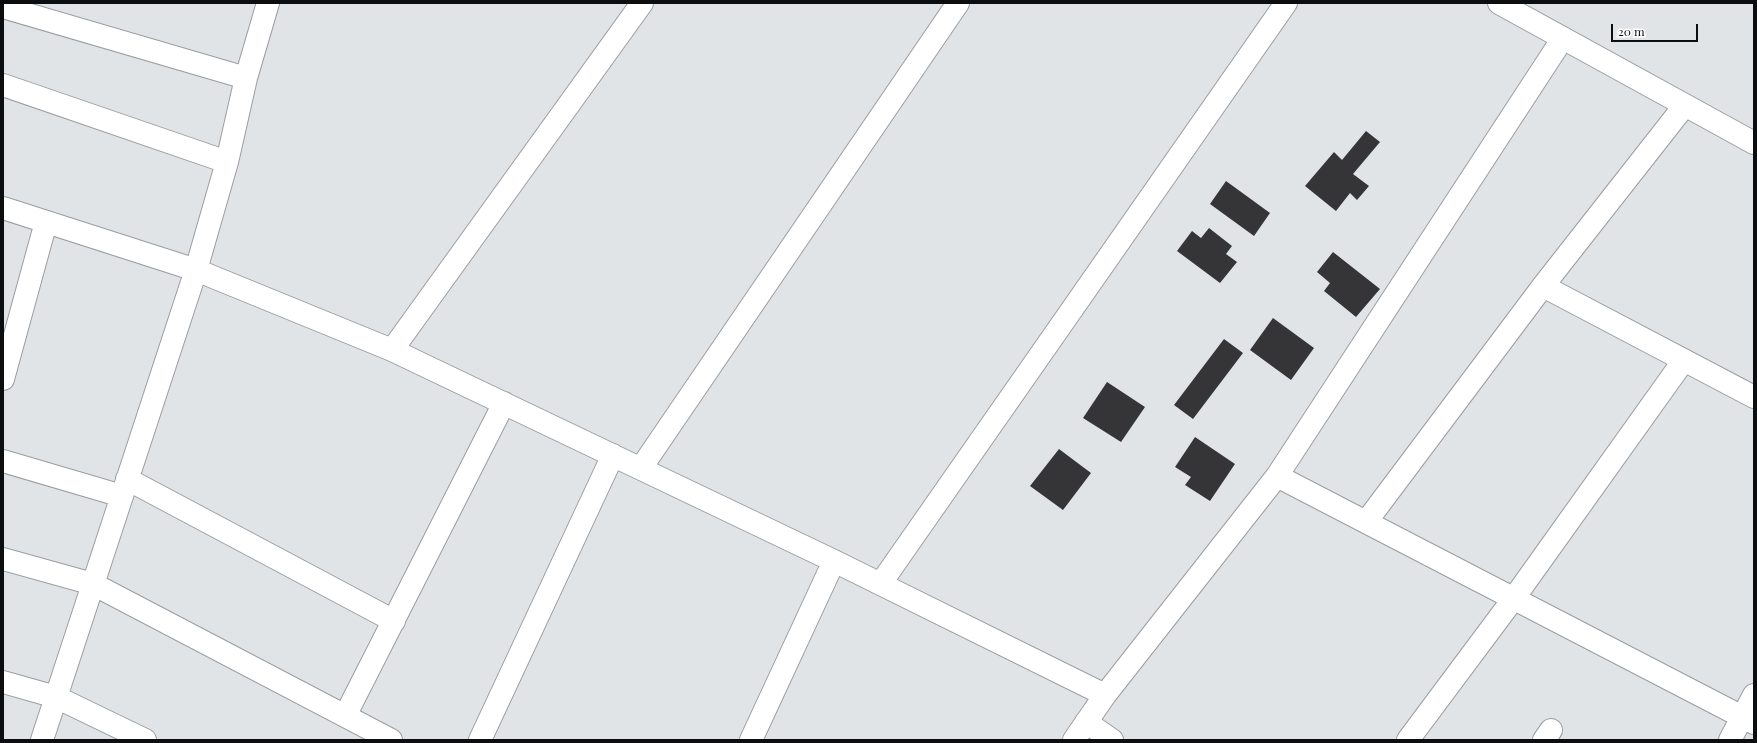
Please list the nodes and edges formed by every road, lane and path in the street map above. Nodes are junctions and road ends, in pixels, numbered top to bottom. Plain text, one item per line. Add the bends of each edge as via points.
1 (268, 3) edge
2 (642, 3) edge
3 (958, 3) edge
4 (1286, 3) edge
5 (1499, 3) edge
6 (3, 7) edge
7 (1562, 38) junction
8 (246, 78) junction
9 (3, 86) edge
10 (1685, 105) junction
11 (1754, 143) edge
12 (227, 162) junction
13 (3, 208) edge
14 (46, 222) junction
15 (196, 270) junction
16 (1543, 286) junction
17 (392, 350) junction
18 (1684, 360) junction
19 (3, 379) edge
20 (1754, 397) edge
21 (504, 403) junction
22 (613, 455) junction
23 (3, 460) edge
24 (641, 468) junction
25 (1277, 476) junction
26 (125, 487) junction
27 (1366, 522) junction
28 (3, 559) edge
29 (834, 561) junction
30 (881, 583) junction
31 (93, 584) junction
32 (1514, 598) junction
33 (394, 622) junction
34 (3, 682) edge
35 (1754, 694) edge
36 (1105, 695) junction
37 (56, 698) junction
38 (345, 716) junction
39 (1748, 720) edge
40 (1080, 731) edge
41 (42, 740) edge
42 (145, 740) edge
43 (390, 740) edge
44 (480, 740) edge
45 (751, 740) edge
46 (1112, 740) edge
47 (1408, 740) edge
48 (1730, 740) edge

1 - 8 street
2 - 17 street
3 - 24 street
4 - 30 street
5 - 7 street
6 - 8 street
7 - 10 street
7 - 25 street
8 - 12 street
9 - 12 street
10 - 11 street
10 - 16 street
12 - 15 street
13 - 14 street
14 - 15 street
14 - 19 street
15 - 17 street
15 - 26 street
16 - 18 street
16 - 27 street
17 - 21 street
18 - 20 street
18 - 32 street
21 - 22 street
21 - 33 street
22 - 24 street
22 - 44 street
23 - 26 street
24 - 29 street
25 - 27 street
25 - 36 street
26 - 31 street
26 - 33 street
27 - 32 street
28 - 31 street
29 - 30 street
29 - 45 street
30 - 36 street
31 - 37 street
31 - 38 street
32 - 39 street
32 - 47 street
33 - 38 street
34 - 37 street
35 - 39 street
36 - 40 street
37 - 41 street
37 - 42 street
38 - 43 street
39 - 48 street
40 - 46 street

